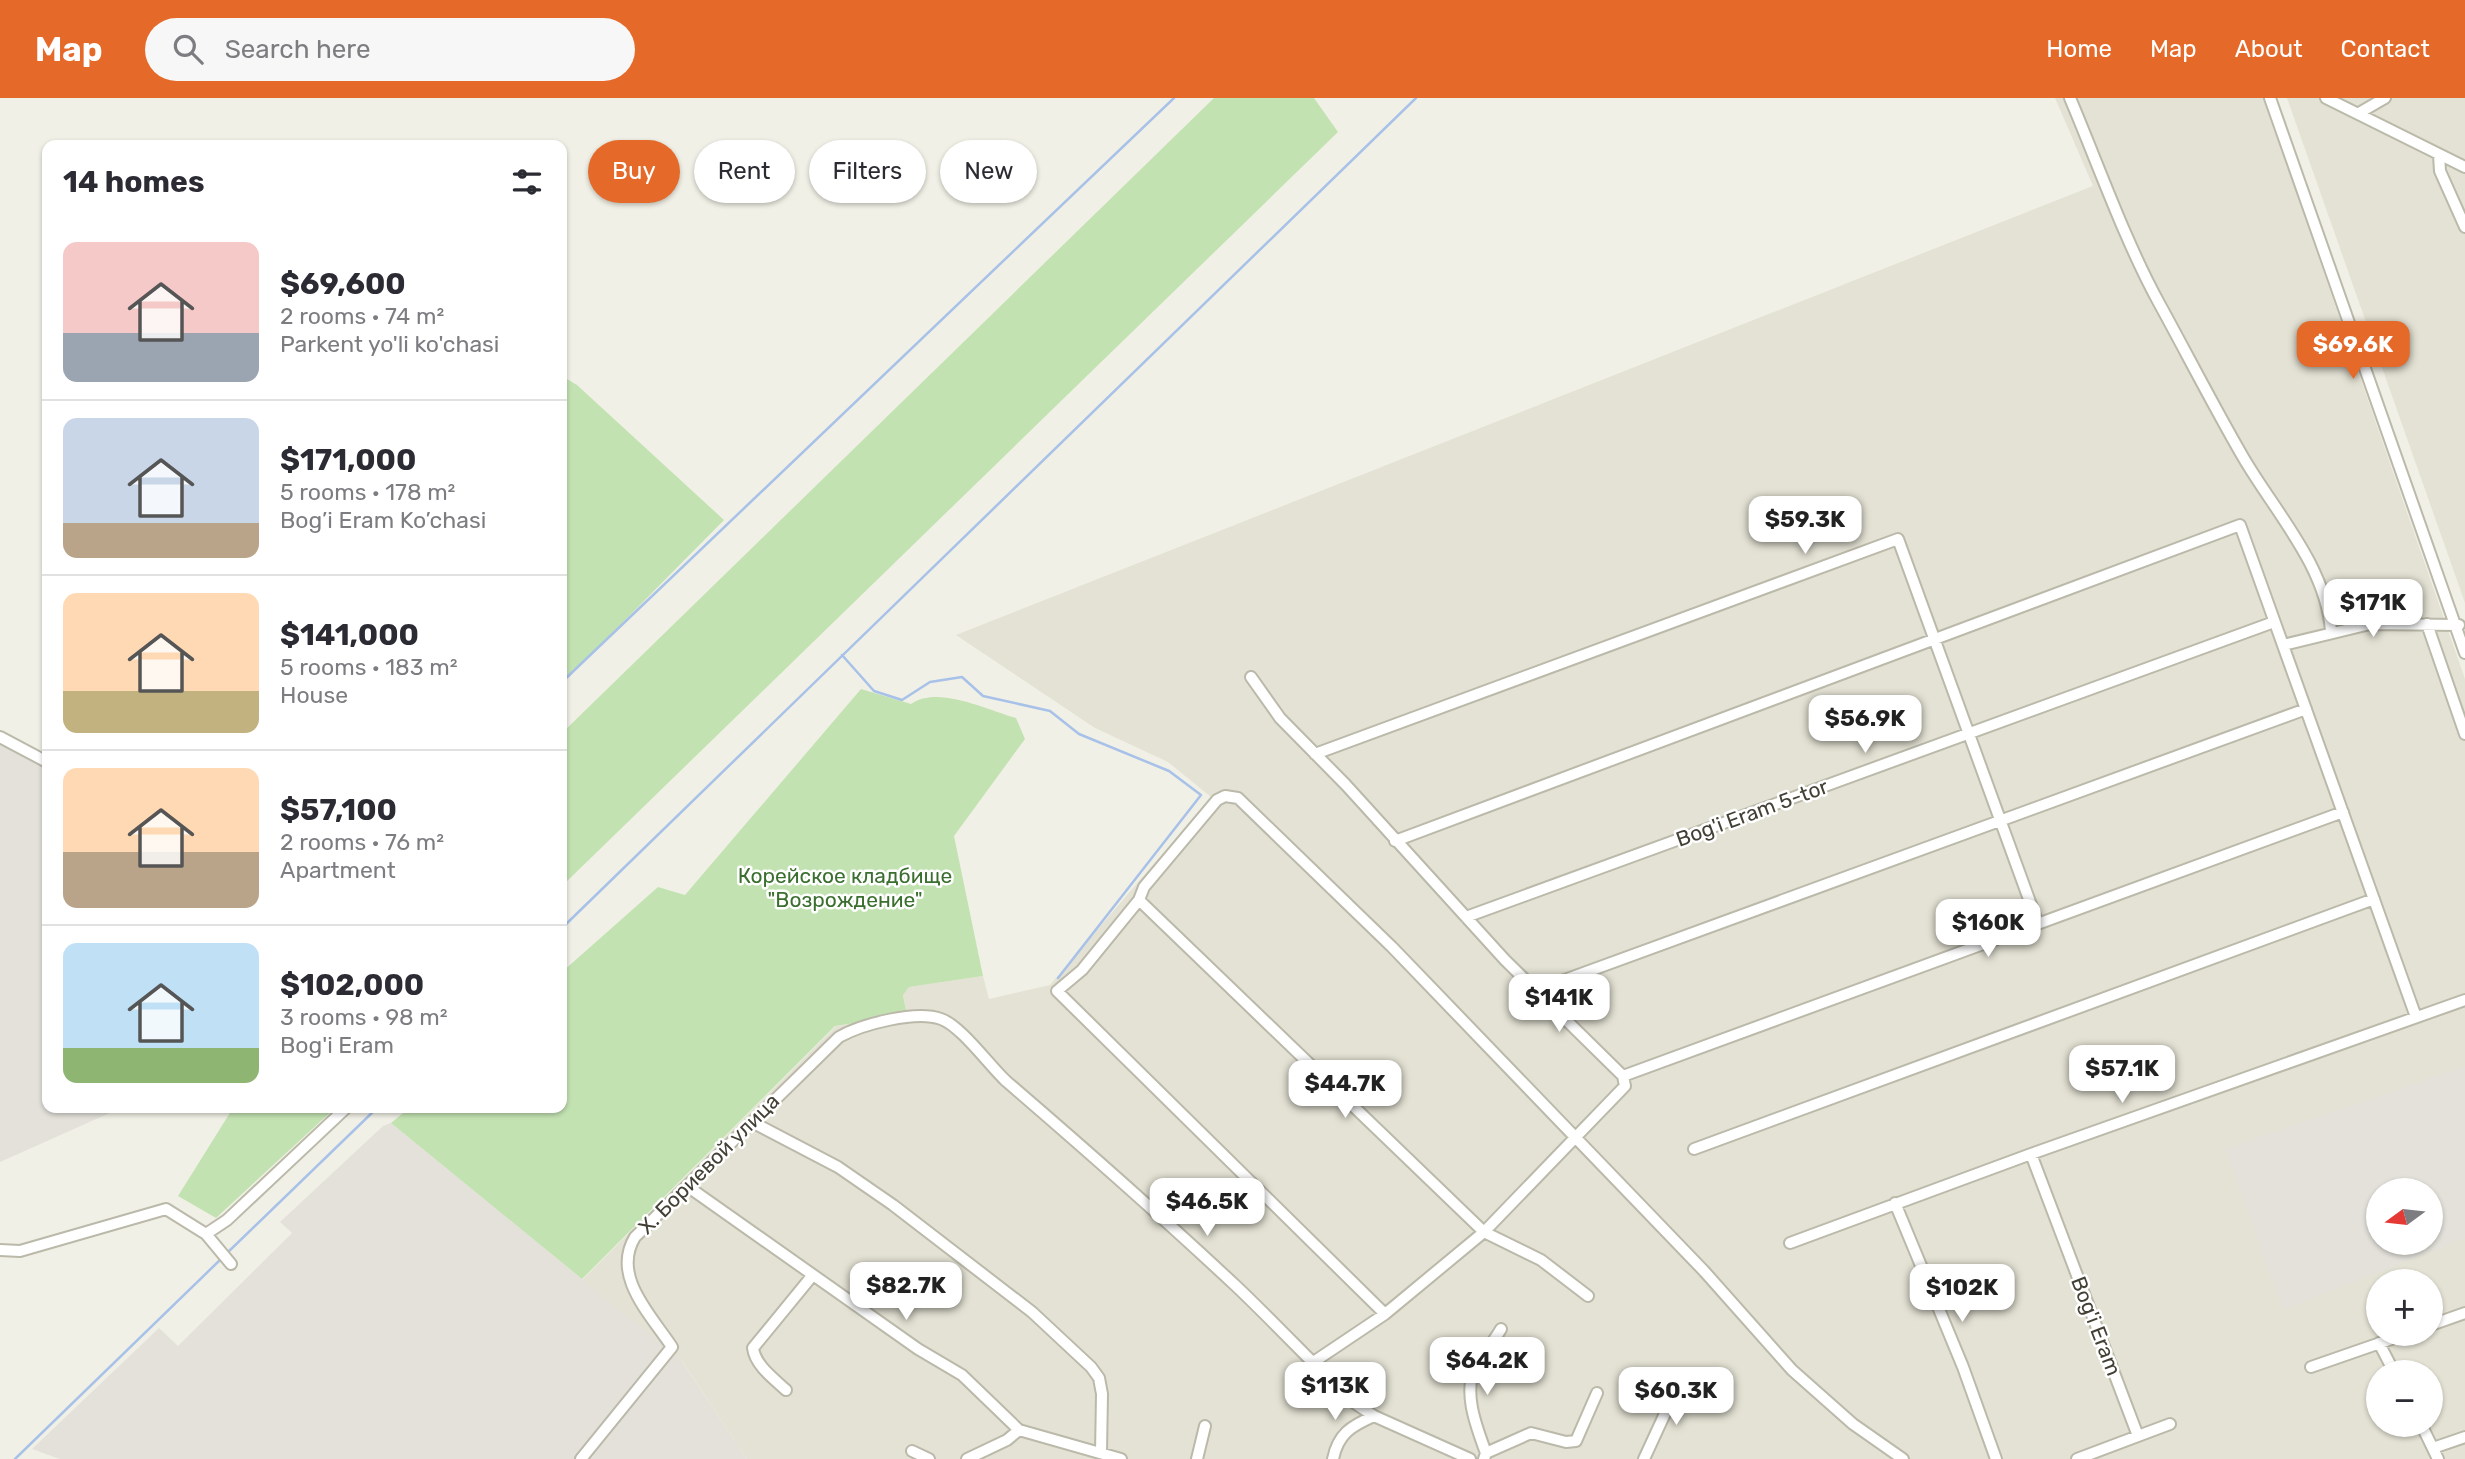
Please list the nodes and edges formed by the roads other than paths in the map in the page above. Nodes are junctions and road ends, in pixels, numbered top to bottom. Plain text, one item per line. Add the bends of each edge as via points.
1 (2070, 98) edge
2 (2326, 98) edge
3 (2385, 98) edge
4 (2277, 99) edge
5 (2359, 113) junction
6 (2439, 155) junction
7 (2465, 167) edge
8 (2465, 227) edge
9 (2274, 622) junction
10 (2427, 624) junction
11 (2461, 628) edge
12 (2331, 631) junction
13 (1934, 637) junction
14 (2283, 645) junction
15 (2465, 653) edge
16 (1251, 677) dead end
17 (2306, 709) junction
18 (1969, 733) junction
19 (2465, 734) edge
20 (0, 737) edge
21 (1315, 754) junction
22 (42, 759) edge
23 (2343, 812) junction
24 (2000, 821) junction
25 (1395, 841) junction
26 (1139, 900) junction
27 (2374, 900) junction
28 (1466, 917) junction
29 (2038, 924) junction
30 (1537, 990) junction
31 (2465, 1000) edge
32 (2416, 1017) junction
33 (1623, 1076) junction
34 (341, 1113) edge
35 (752, 1122) junction
36 (1574, 1136) junction
37 (1694, 1149) dead end
38 (2031, 1154) junction
39 (687, 1186) junction
40 (1895, 1203) junction
41 (1484, 1232) junction
42 (209, 1238) junction
43 (1790, 1243) dead end
44 (0, 1250) edge
45 (231, 1264) dead end
46 (812, 1276) junction
47 (1588, 1296) dead end
48 (2465, 1313) edge
49 (1385, 1314) junction
50 (2443, 1321) edge
51 (1501, 1328) dead end
52 (2370, 1346) edge
53 (1312, 1363) junction
54 (2311, 1367) dead end
55 (1680, 1381) dead end
56 (786, 1390) dead end
57 (1597, 1393) dead end
58 (1374, 1416) junction
59 (2170, 1424) dead end
60 (1205, 1426) dead end
61 (1019, 1430) junction
62 (2138, 1436) junction
63 (2428, 1437) edge
64 (2465, 1437) edge
65 (2433, 1448) junction
66 (912, 1451) dead end
67 (1101, 1453) junction
68 (1485, 1456) edge
69 (581, 1459) edge
70 (929, 1459) edge
71 (967, 1459) edge
72 (1121, 1459) edge
73 (1197, 1459) edge
74 (1333, 1459) edge
75 (1470, 1459) edge
76 (1644, 1459) edge
77 (1903, 1459) edge
78 (1996, 1459) edge
79 (2077, 1459) edge
80 (2438, 1459) edge

1 - 12 street via 2158,302 2312,570 2328,606
2 - 5 street
3 - 5 street
4 - 11 street
5 - 6 street
6 - 7 street
6 - 8 street via 2440,171
9 - 13 street via 2240,525
9 - 14 street
9 - 18 street, Bog'i Eram 5-tor
10 - 11 street
10 - 12 street via 2370,624
10 - 19 street
11 - 15 street
12 - 14 street
13 - 18 street
13 - 21 street via 1898,539
13 - 25 street
14 - 17 street
16 - 21 street via 1280,718
17 - 23 street
17 - 24 street
18 - 24 street
18 - 28 street, Bog'i Eram 5-tor
20 - 22 street
21 - 25 street
23 - 27 street
23 - 29 street
24 - 29 street
24 - 30 street
25 - 28 street
26 - 36 street via 1144,887 1217,800 1238,798 1392,947
26 - 41 street
26 - 49 street via 1082,970 1057,991
27 - 32 street
27 - 37 street
28 - 30 street
29 - 33 street
30 - 33 street
31 - 32 street
32 - 38 street
33 - 36 street via 1625,1086
34 - 42 street
35 - 39 street, Х. Бориевой улица
35 - 53 street, Х. Бориевой улица via 849,1031 913,1017 943,1019 1238,1289
35 - 67 street via 838,1167 893,1205 1032,1312 1091,1367 1102,1394
36 - 41 street
36 - 77 street via 1792,1370 1853,1424
38 - 40 street
38 - 62 street, Bog'i Eram
39 - 46 street
39 - 69 street, Х. Бориевой улица via 627,1250 630,1279 672,1347
40 - 43 street
40 - 78 street
41 - 47 street via 1541,1260
41 - 49 street
42 - 44 street via 166,1209 20,1251
42 - 45 street
46 - 56 street via 753,1348 766,1372
46 - 61 street via 962,1375
48 - 50 street
49 - 53 street
51 - 68 street via 1471,1381 1471,1402
52 - 54 street
53 - 58 street
55 - 76 street
57 - 68 street via 1576,1441 1531,1433
58 - 74 street via 1357,1423 1336,1442
58 - 75 street
59 - 62 street
60 - 73 street
61 - 67 street
61 - 71 street
62 - 79 street
63 - 65 street
64 - 65 street
65 - 80 street
66 - 70 street
67 - 72 street

